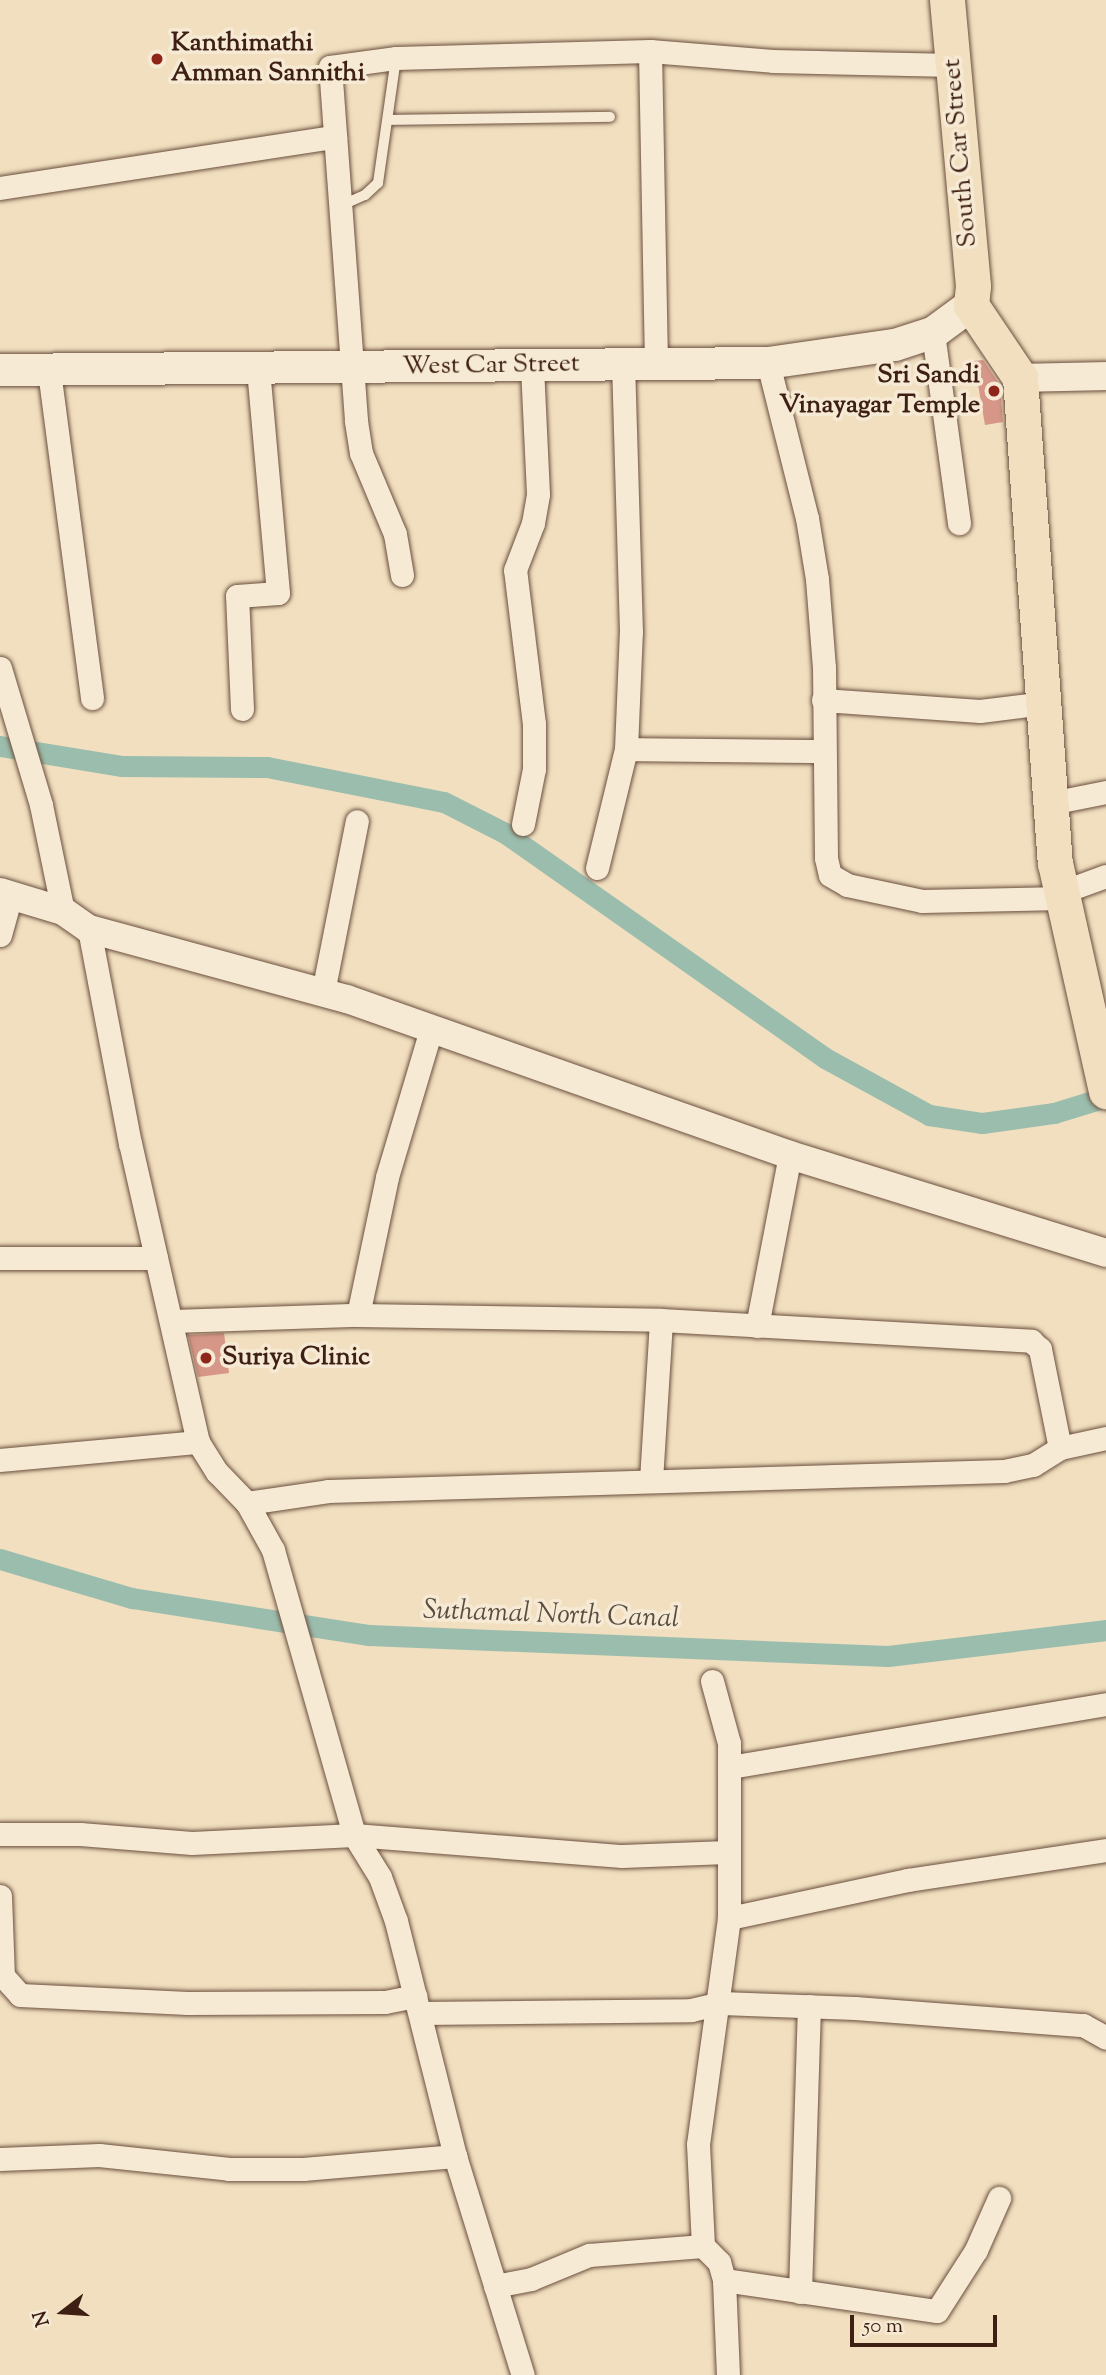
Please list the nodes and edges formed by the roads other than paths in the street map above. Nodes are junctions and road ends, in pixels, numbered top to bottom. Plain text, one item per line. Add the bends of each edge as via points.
1 (947, 0) edge
2 (650, 51) junction
3 (396, 58) junction
4 (954, 65) junction
5 (610, 117) dead end
6 (388, 120) junction
7 (335, 137) junction
8 (0, 188) edge
9 (340, 206) junction
10 (971, 305) junction
11 (933, 332) junction
12 (768, 363) junction
13 (623, 364) junction
14 (656, 364) junction
15 (351, 368) junction
16 (532, 368) junction
17 (258, 369) junction
18 (0, 370) edge
19 (49, 371) junction
20 (1106, 376) edge
21 (1020, 378) junction
22 (959, 523) dead end
23 (402, 575) dead end
24 (0, 668) edge
25 (92, 698) dead end
26 (823, 700) junction
27 (1044, 703) junction
28 (242, 709) dead end
29 (626, 749) junction
30 (822, 751) junction
31 (1106, 792) edge
32 (1051, 803) junction
33 (357, 821) dead end
34 (523, 824) dead end
35 (597, 868) dead end
36 (1106, 876) edge
37 (5, 894) edge
38 (1063, 895) junction
39 (63, 911) junction
40 (89, 929) junction
41 (0, 935) edge
42 (323, 992) junction
43 (431, 1029) junction
44 (1102, 1063) edge
45 (790, 1154) junction
46 (1106, 1253) edge
47 (0, 1258) edge
48 (156, 1258) junction
49 (358, 1315) junction
50 (661, 1320) junction
51 (173, 1321) junction
52 (757, 1326) junction
53 (1106, 1438) edge
54 (198, 1442) junction
55 (1060, 1448) junction
56 (0, 1460) edge
57 (651, 1479) junction
58 (247, 1503) junction
59 (712, 1681) dead end
60 (1106, 1704) edge
61 (730, 1767) junction
62 (0, 1834) edge
63 (354, 1835) junction
64 (1106, 1850) edge
65 (727, 1852) junction
66 (0, 1896) edge
67 (729, 1918) junction
68 (4, 1988) edge
69 (721, 2003) junction
70 (418, 2004) junction
71 (809, 2006) junction
72 (1106, 2038) edge
73 (455, 2156) junction
74 (0, 2159) edge
75 (999, 2198) dead end
76 (703, 2246) junction
77 (724, 2280) junction
78 (495, 2286) junction
79 (800, 2292) junction
80 (523, 2375) edge
81 (728, 2375) edge

1 - 4 main road, South Car Street
2 - 3 street
2 - 4 street via 774,61
2 - 14 street
3 - 6 lane
3 - 7 street via 330,67
4 - 10 main road, South Car Street
5 - 6 lane
6 - 9 lane via 378,183 365,195
7 - 8 street
7 - 9 street
9 - 15 street
10 - 11 main road, West Car Street
10 - 21 main road
11 - 12 main road, West Car Street via 895,345
11 - 22 street
12 - 14 main road, West Car Street
12 - 26 street via 807,518 817,579
13 - 14 main road, West Car Street
13 - 16 main road, West Car Street
13 - 29 street via 631,632
15 - 16 main road, West Car Street
15 - 17 main road, West Car Street
15 - 23 street via 361,453 395,534
16 - 34 street via 538,494 533,523 515,570 534,724 534,769
17 - 19 main road, West Car Street
17 - 28 street via 278,593 237,596
18 - 19 main road, West Car Street
19 - 25 street
20 - 21 street
21 - 27 main road
24 - 39 street via 30,769
26 - 27 street via 980,711
26 - 30 street
27 - 32 main road
29 - 30 street
29 - 35 street
30 - 38 street via 830,875 847,885 922,901
31 - 32 street
32 - 38 main road
33 - 42 street
36 - 38 street
37 - 39 street
37 - 41 street
38 - 44 main road
39 - 40 street
40 - 42 street
40 - 48 street
42 - 43 street
43 - 45 street
43 - 49 street via 387,1177
45 - 46 street
45 - 52 street
47 - 48 street
48 - 51 street
49 - 50 street
49 - 51 street
50 - 52 street
50 - 57 street
51 - 54 street
52 - 55 street via 1031,1340 1040,1349
53 - 55 street
54 - 56 street
54 - 58 street
55 - 57 street via 1033,1465 1003,1471 750,1481
57 - 58 street via 328,1491
58 - 63 street via 273,1550
59 - 61 street via 729,1743
60 - 61 street
61 - 65 street
62 - 63 street via 80,1834 192,1843
63 - 65 street via 622,1856
63 - 70 street via 380,1878
64 - 67 street via 908,1880
65 - 67 street
66 - 68 street
67 - 69 street
68 - 70 street via 30,1996 188,2003
69 - 70 street via 691,2010
69 - 71 street
69 - 76 street via 698,2144
70 - 73 street
71 - 72 street via 1083,2025
71 - 79 street
73 - 74 street via 303,2169 229,2169 99,2155
73 - 78 street
75 - 79 street via 976,2250 937,2311
76 - 77 street via 719,2262
76 - 78 street via 590,2255 531,2279
77 - 79 street
77 - 81 street
78 - 80 street

